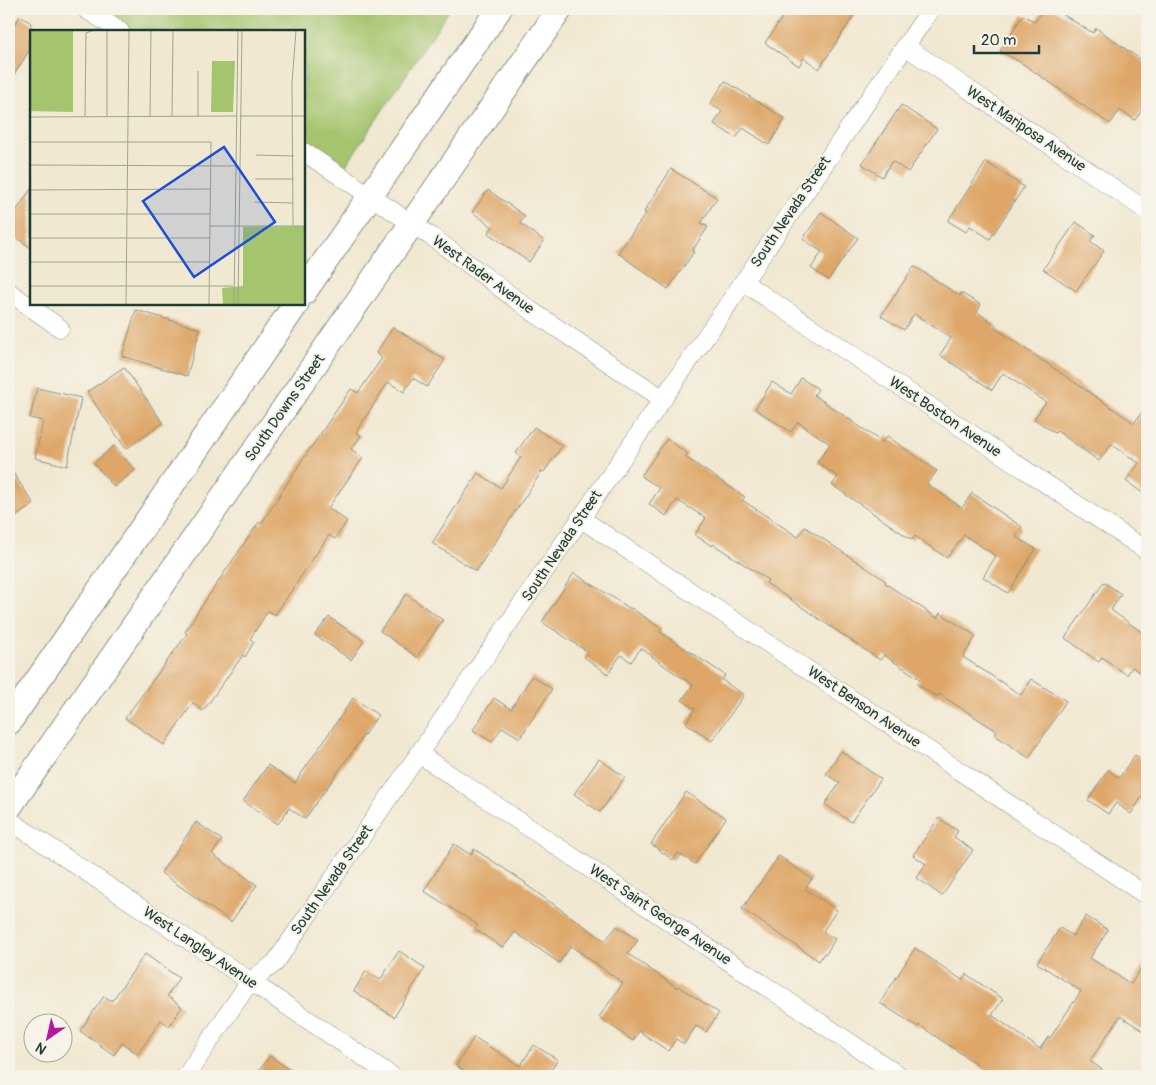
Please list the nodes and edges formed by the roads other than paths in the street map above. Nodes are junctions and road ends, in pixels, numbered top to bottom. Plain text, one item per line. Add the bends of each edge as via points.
1 (85, 9) edge
2 (499, 9) edge
3 (560, 9) edge
4 (931, 9) edge
5 (118, 30) edge
6 (905, 46) junction
7 (305, 153) edge
8 (370, 195) junction
9 (1147, 211) edge
10 (412, 224) junction
11 (744, 282) junction
12 (305, 291) edge
13 (9, 292) edge
14 (295, 305) edge
15 (60, 328) dead end
16 (663, 399) junction
17 (580, 518) junction
18 (1147, 551) edge
19 (9, 722) edge
20 (419, 754) junction
21 (9, 807) edge
22 (9, 820) edge
23 (1147, 896) edge
24 (250, 981) junction
25 (186, 1076) edge
26 (392, 1076) edge
27 (900, 1076) edge

1 - 5 street
2 - 8 main road
3 - 10 main road, South Downs Street
4 - 6 street, South Nevada Street
6 - 9 street, West Mariposa Avenue
6 - 11 street, South Nevada Street
7 - 8 street, West Rader Avenue
8 - 10 street, West Rader Avenue
8 - 12 main road
10 - 16 street, West Rader Avenue via 530,310
10 - 21 main road, South Downs Street
11 - 16 street, South Nevada Street
11 - 18 street, West Boston Avenue
13 - 15 street
14 - 19 main road
16 - 17 street, South Nevada Street
17 - 20 street, South Nevada Street
17 - 23 street, West Benson Avenue
20 - 24 street, South Nevada Street via 275,963
20 - 27 street, West Saint George Avenue
22 - 24 street, West Langley Avenue
24 - 25 street, South Nevada Street
24 - 26 street, West Langley Avenue

